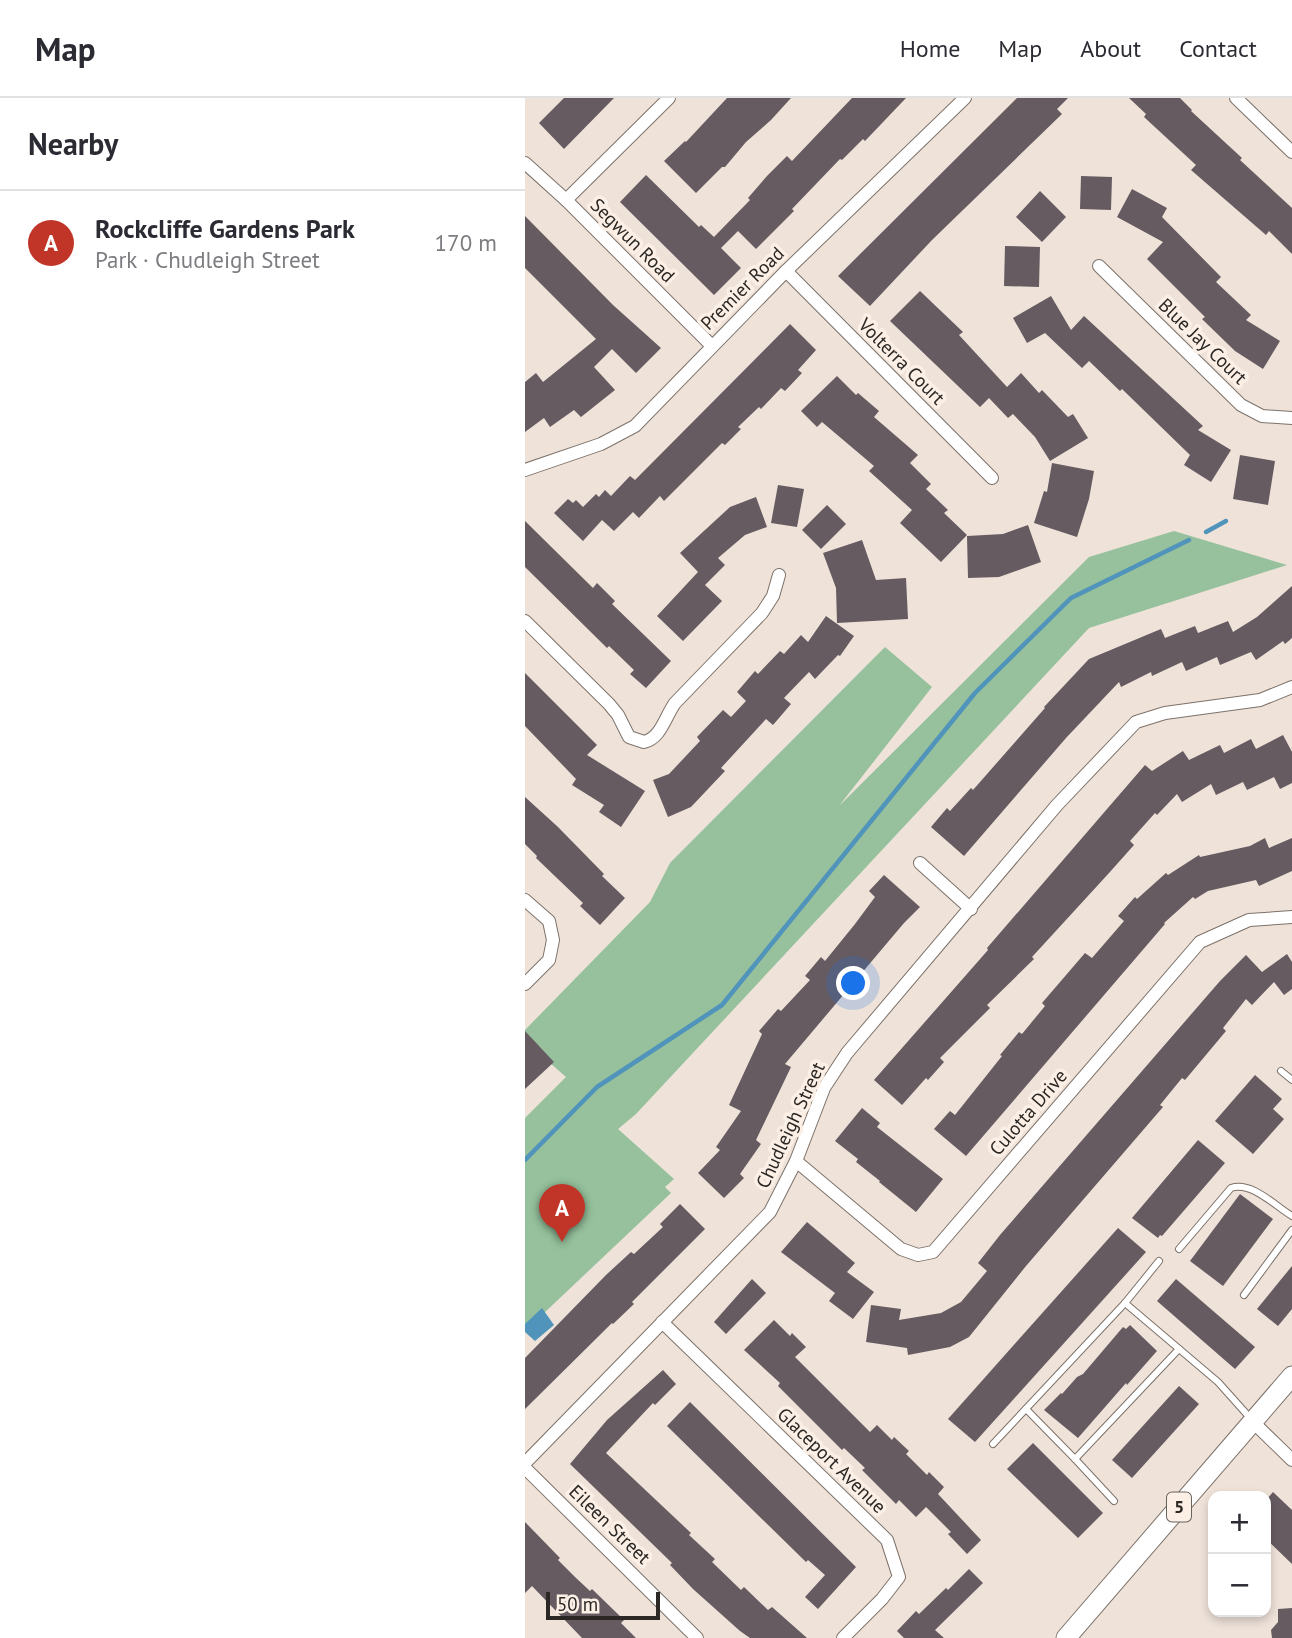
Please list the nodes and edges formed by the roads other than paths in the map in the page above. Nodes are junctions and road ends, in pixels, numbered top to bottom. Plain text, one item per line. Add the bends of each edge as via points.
1 (669, 98) edge
2 (965, 98) edge
3 (1236, 98) edge
4 (1292, 152) edge
5 (525, 163) edge
6 (566, 200) junction
7 (1099, 266) dead end
8 (786, 271) junction
9 (712, 346) junction
10 (1292, 418) edge
11 (525, 470) edge
12 (992, 478) dead end
13 (779, 575) dead end
14 (525, 621) edge
15 (1292, 687) edge
16 (920, 863) dead end
17 (525, 900) edge
18 (971, 909) junction
19 (1292, 917) edge
20 (525, 984) edge
21 (1281, 1071) dead end
22 (1292, 1080) edge
23 (796, 1161) junction
24 (1292, 1216) edge
25 (1292, 1230) edge
26 (1179, 1249) dead end
27 (1159, 1261) dead end
28 (1244, 1295) dead end
29 (1125, 1303) junction
30 (662, 1322) junction
31 (1179, 1349) junction
32 (1292, 1376) edge
33 (1026, 1409) junction
34 (1253, 1422) junction
35 (993, 1444) dead end
36 (1075, 1459) junction
37 (1292, 1460) edge
38 (525, 1465) edge
39 (1114, 1501) dead end
40 (697, 1638) edge
41 (843, 1638) edge
42 (1066, 1638) edge

1 - 6 street
2 - 8 street, Premier Road
3 - 4 street
5 - 6 street, Segwun Road
6 - 9 street, Segwun Road
7 - 10 street, Blue Jay Court via 1241,405 1262,416
8 - 9 street, Premier Road
8 - 12 street, Volterra Court
9 - 11 street, Premier Road via 635,426 601,444
13 - 14 street via 762,613 675,703 657,735 647,742 629,737 609,704
15 - 18 street, Chudleigh Street via 1260,700 1165,713 1136,722 1058,805
16 - 18 street
17 - 20 street via 549,922 552,940 549,960
18 - 23 street, Chudleigh Street via 847,1053 824,1088
19 - 23 street, Culotta Drive via 1249,920 1200,942 933,1252 918,1255 901,1249
21 - 22 lane
23 - 30 street, Chudleigh Street via 770,1212
24 - 26 lane via 1256,1191 1231,1188
25 - 28 lane
27 - 29 lane
29 - 31 lane
29 - 33 lane
30 - 38 street, Chudleigh Street
30 - 41 street, Glaceport Avenue via 887,1541 899,1577
31 - 34 lane via 1218,1382
31 - 36 lane
32 - 34 main road, 5
33 - 35 lane
33 - 36 lane
34 - 37 street
34 - 42 main road, 5
36 - 39 lane
38 - 40 street, Eileen Street

